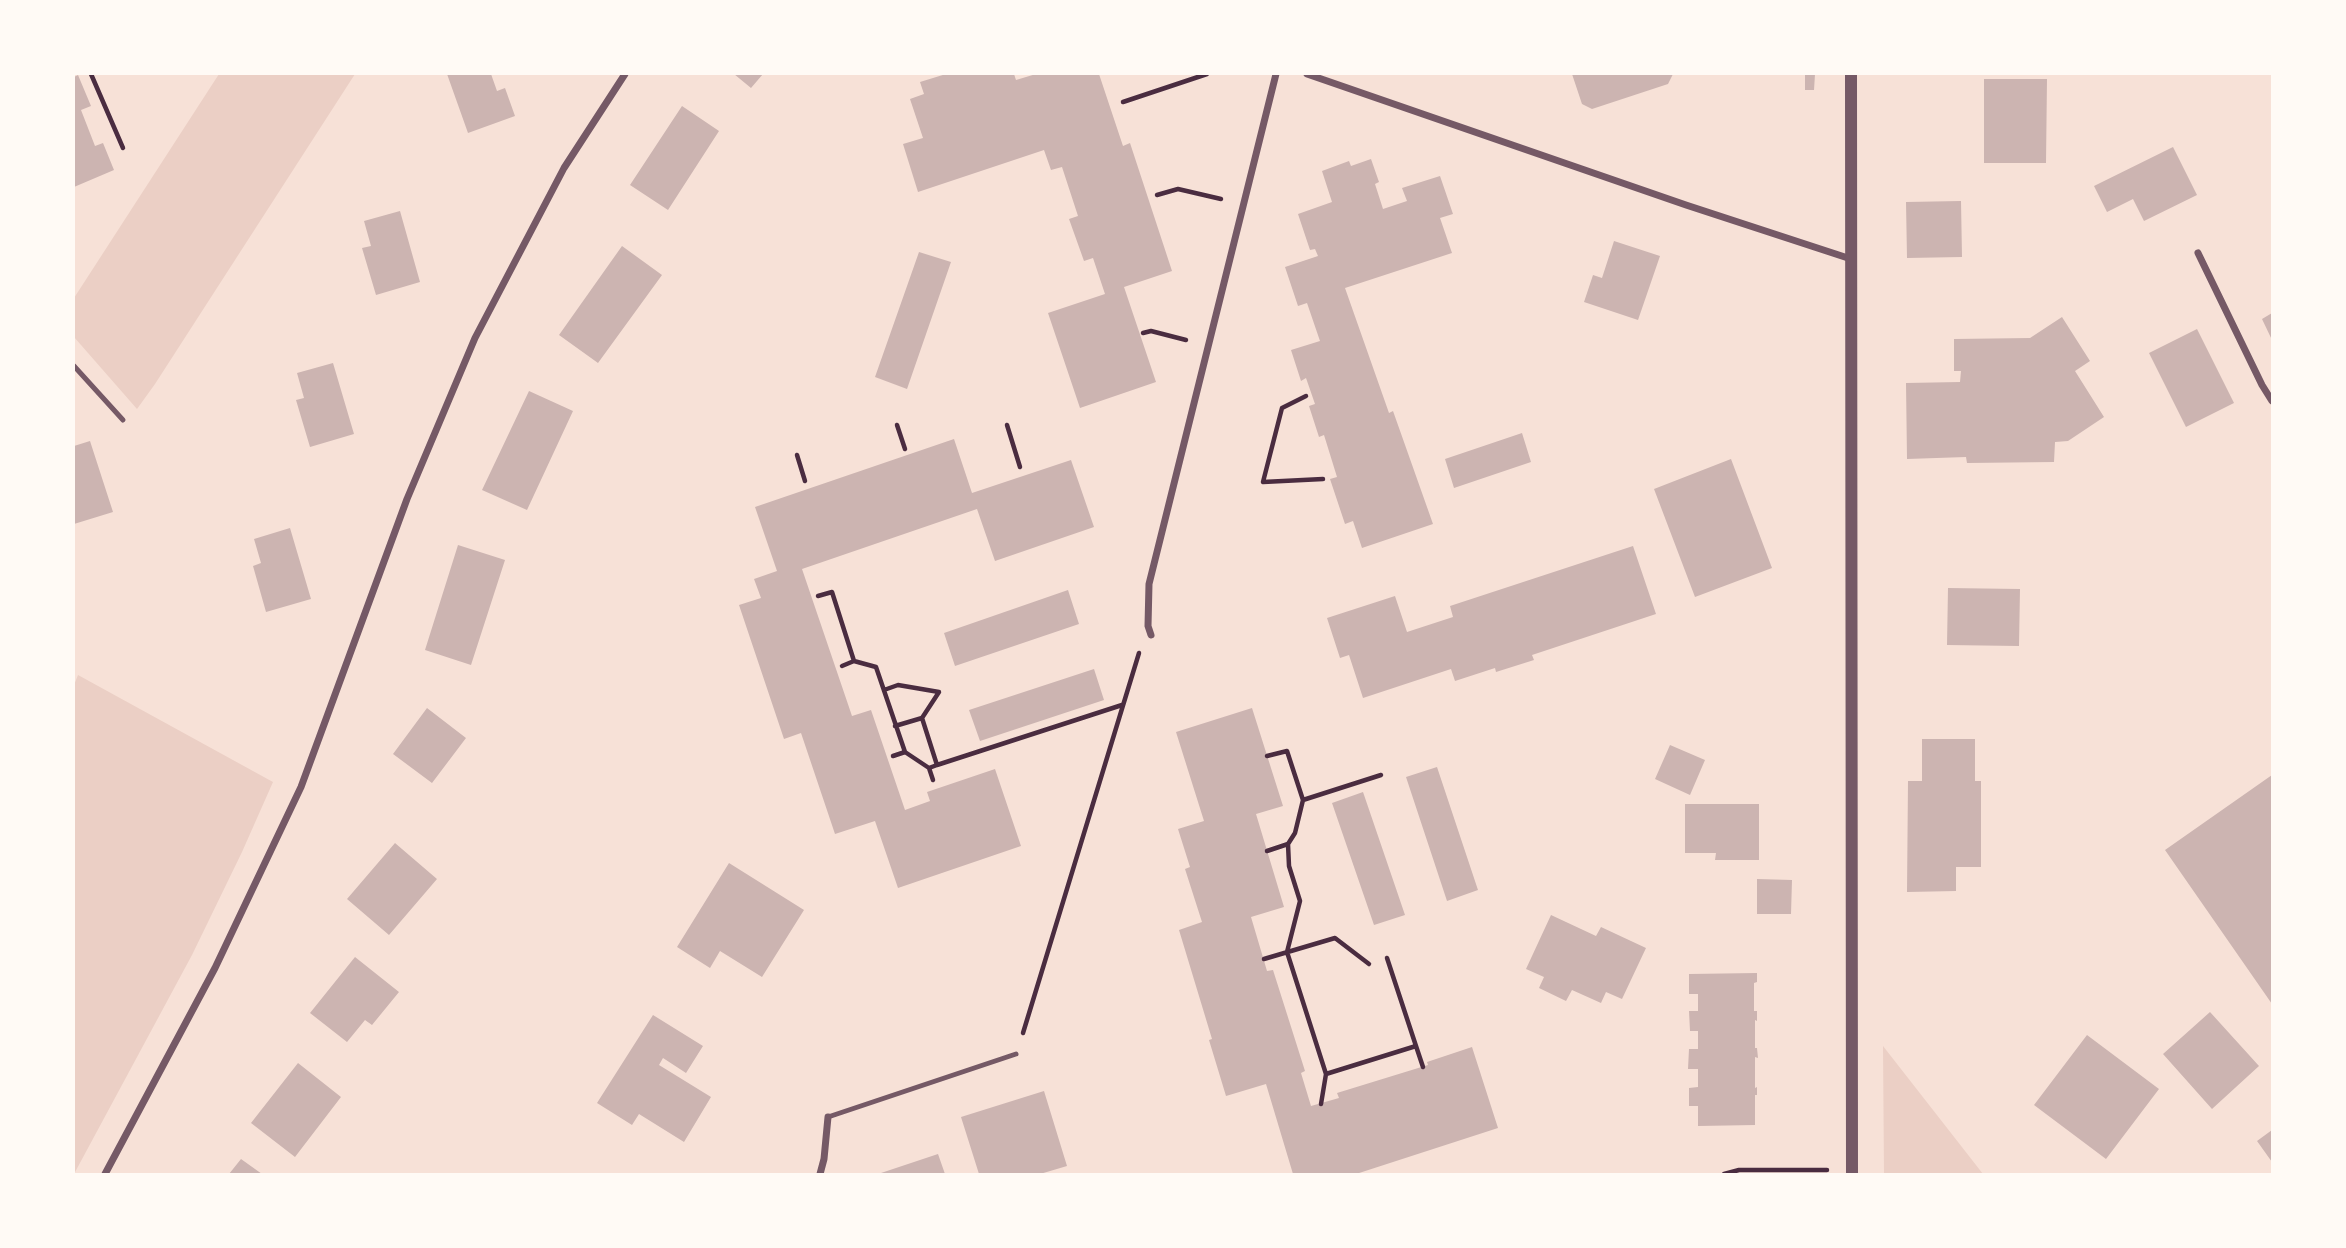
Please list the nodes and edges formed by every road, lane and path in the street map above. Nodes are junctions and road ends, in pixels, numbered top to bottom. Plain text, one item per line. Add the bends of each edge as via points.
1 (91, 74) edge
2 (625, 74) edge
3 (1207, 74) edge
4 (1276, 74) edge
5 (1307, 74) edge
6 (1852, 74) edge
7 (1123, 102) dead end
8 (123, 148) dead end
9 (1157, 195) dead end
10 (1243, 205) junction
11 (2198, 253) dead end
12 (1851, 259) junction
13 (1143, 333) dead end
14 (1208, 346) junction
15 (74, 366) edge
16 (1306, 396) dead end
17 (2273, 401) edge
18 (123, 421) dead end
19 (898, 425) dead end
20 (1007, 425) dead end
21 (905, 449) dead end
22 (797, 455) dead end
23 (1020, 467) dead end
24 (1323, 479) dead end
25 (805, 481) dead end
26 (818, 596) dead end
27 (1148, 626) junction
28 (1151, 635) dead end
29 (855, 661) junction
30 (842, 666) dead end
31 (884, 690) junction
32 (1123, 704) junction
33 (922, 718) junction
34 (895, 726) junction
35 (905, 752) junction
36 (893, 756) dead end
37 (1267, 756) dead end
38 (937, 765) junction
39 (929, 768) junction
40 (1381, 775) dead end
41 (933, 780) dead end
42 (1303, 800) junction
43 (1288, 844) junction
44 (1267, 851) dead end
45 (1287, 952) junction
46 (1387, 958) dead end
47 (1264, 959) dead end
48 (1369, 964) dead end
49 (1416, 1046) junction
50 (1016, 1054) joint
51 (1423, 1067) dead end
52 (1326, 1074) junction
53 (1321, 1104) dead end
54 (828, 1117) joint
55 (1852, 1172) edge
56 (105, 1174) edge
57 (820, 1174) edge
58 (1724, 1174) edge

1 - 8 path
2 - 56 street via 564,169 475,338 407,499 301,787 215,968
3 - 7 path
4 - 10 street
5 - 12 street
6 - 12 street
9 - 10 path via 1178,189
10 - 14 street
11 - 17 street
12 - 55 street
13 - 14 path via 1151,331
14 - 27 street via 1149,584
15 - 18 lane
16 - 24 path via 1282,408 1263,482
19 - 21 path
20 - 23 path
22 - 25 path
26 - 29 path via 832,592
27 - 28 street
27 - 32 path
29 - 30 path
29 - 31 path via 876,667
31 - 33 path via 898,685 939,692
31 - 34 path
32 - 38 path
32 - 50 path
33 - 34 path
33 - 38 path
34 - 35 path
35 - 36 path
35 - 39 path
37 - 42 path via 1287,751
38 - 39 path
39 - 41 path
40 - 42 path
42 - 43 path
43 - 44 path
43 - 45 path via 1289,866 1300,901
45 - 47 path
45 - 48 path via 1335,938
45 - 52 path
46 - 49 path
49 - 51 path
49 - 52 path
50 - 54 lane
52 - 53 path
54 - 57 street
55 - 58 path via 1739,1170

